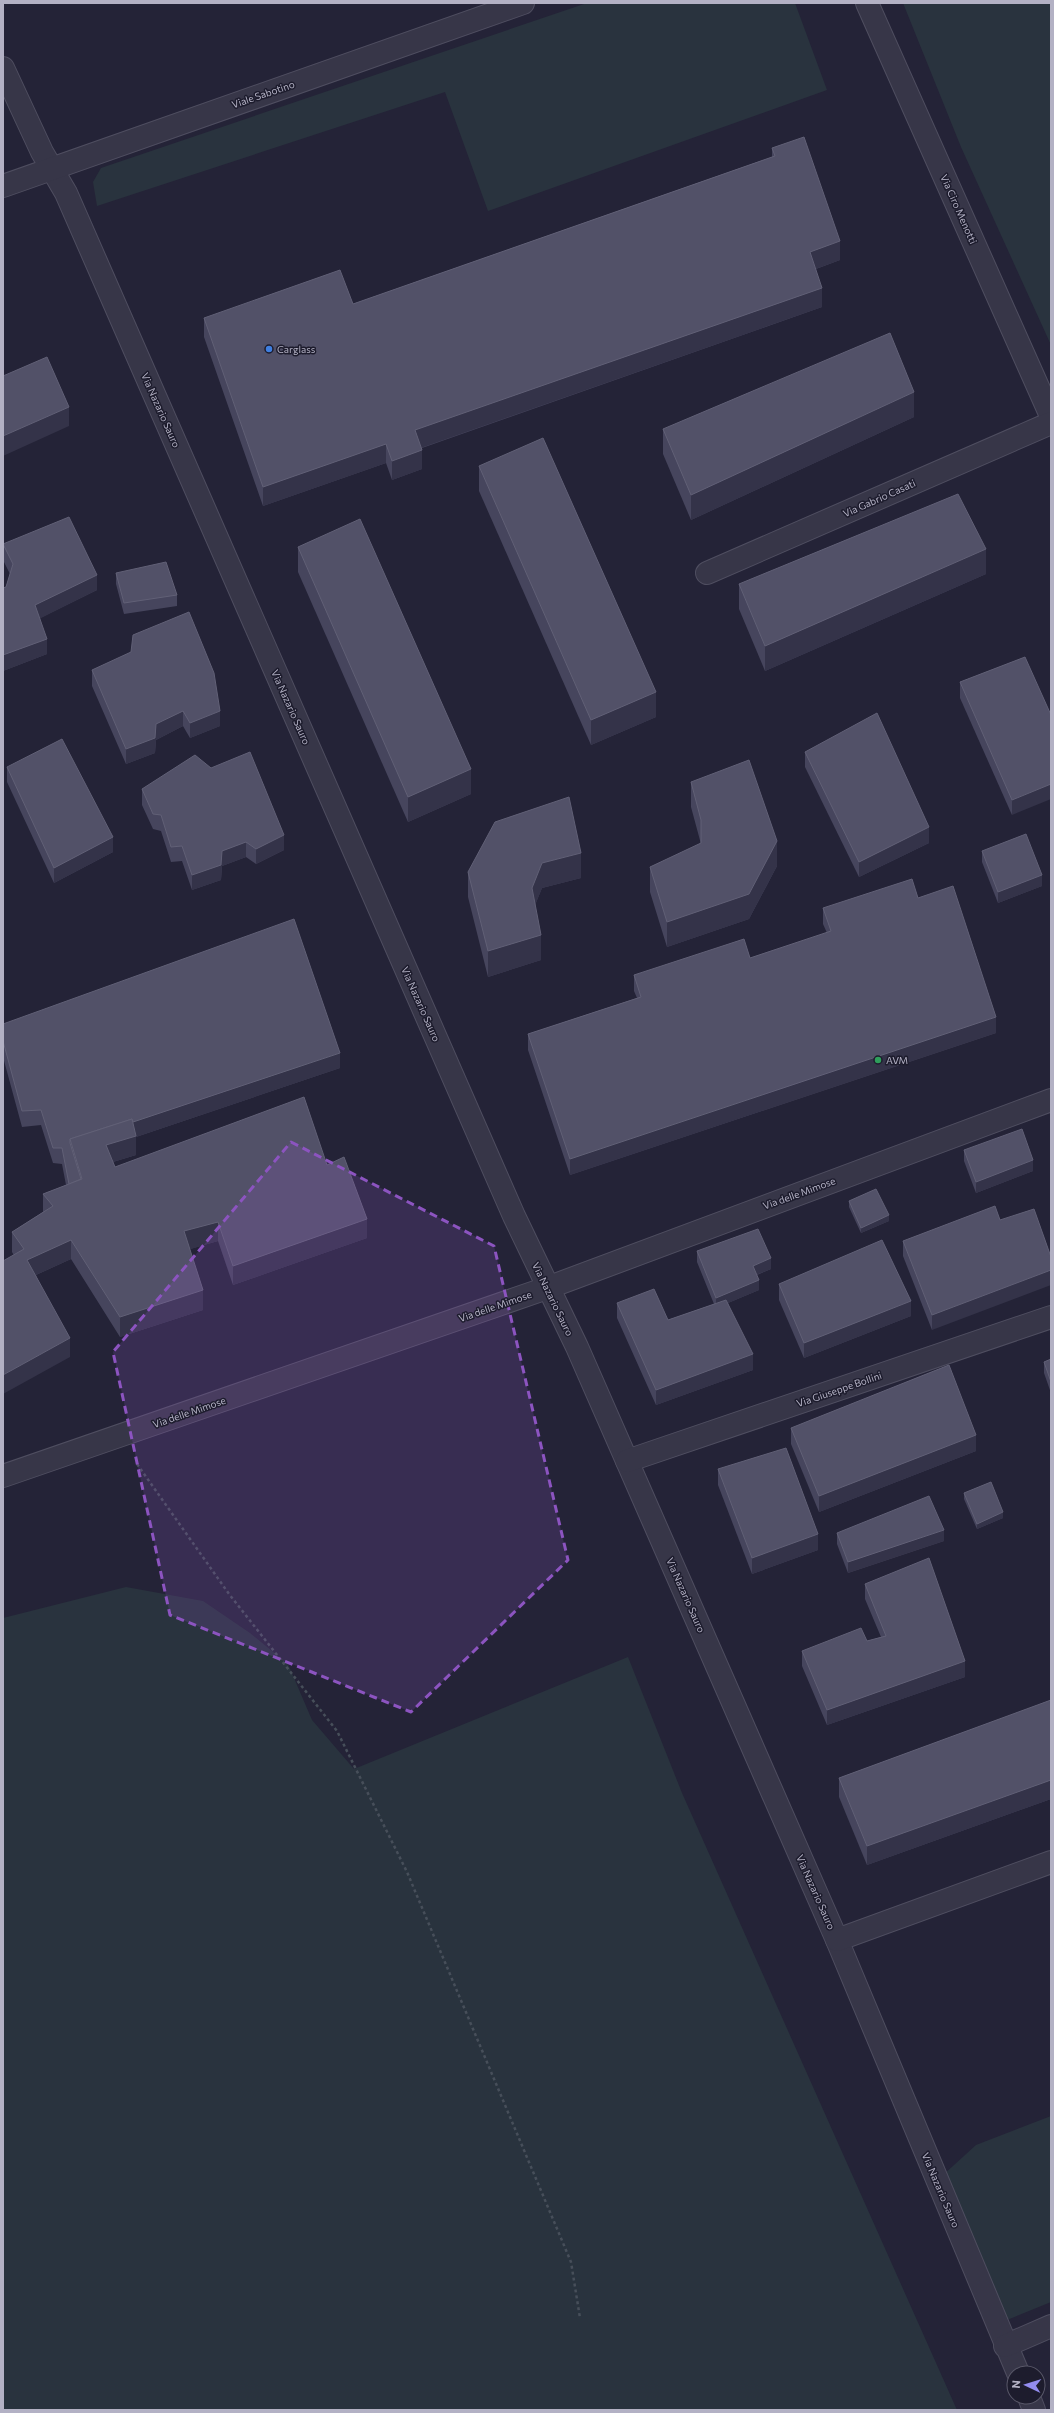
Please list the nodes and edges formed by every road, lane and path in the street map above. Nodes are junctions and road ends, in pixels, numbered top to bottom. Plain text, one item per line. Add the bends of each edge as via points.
1 (523, 3) edge
2 (867, 3) edge
3 (3, 68) edge
4 (51, 168) junction
5 (3, 186) edge
6 (1048, 402) edge
7 (1051, 423) edge
8 (708, 573) dead end
9 (1051, 1100) edge
10 (547, 1288) junction
11 (1051, 1317) edge
12 (117, 1437) junction
13 (627, 1461) junction
14 (3, 1476) edge
15 (1051, 1862) edge
16 (837, 1940) junction
17 (580, 2318) dead end
18 (1051, 2326) edge
19 (1006, 2346) junction
20 (1014, 2365) edge

1 - 4 street, Viale Sabotino
2 - 6 street, Via Ciro Menotti
3 - 4 street, Via Nazario Sauro
4 - 5 street, Viale Sabotino
4 - 10 street, Via Nazario Sauro via 66,193
7 - 8 street, Via Gabrio Casati
9 - 10 street, Via delle Mimose
10 - 12 street, Via delle Mimose
10 - 13 street, Via Nazario Sauro via 577,1347
11 - 13 street, Via Giuseppe Bollini
12 - 14 street, Via delle Mimose
12 - 17 path via 229,1594 337,1731 407,1872 571,2262
13 - 16 street, Via Nazario Sauro
15 - 16 street, Via Nazario Sauro
16 - 19 street, Via Nazario Sauro
18 - 19 street
19 - 20 street, Via Nazario Sauro

